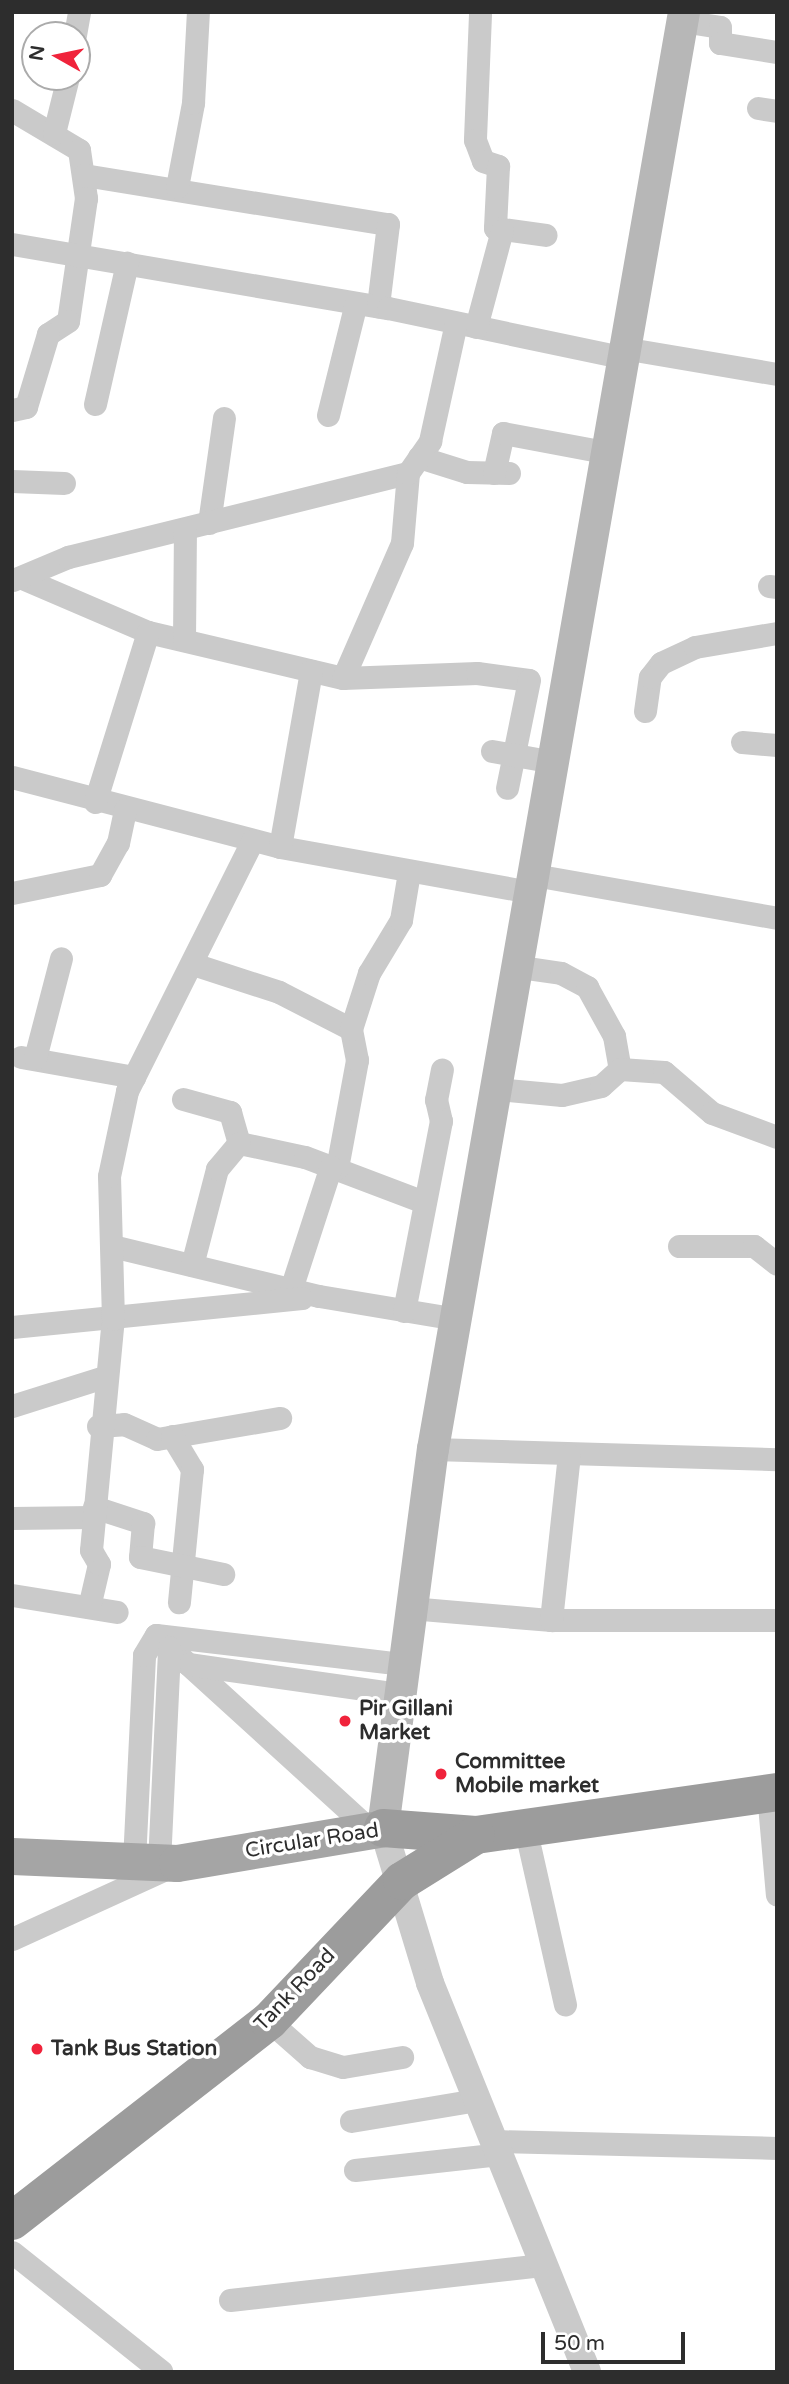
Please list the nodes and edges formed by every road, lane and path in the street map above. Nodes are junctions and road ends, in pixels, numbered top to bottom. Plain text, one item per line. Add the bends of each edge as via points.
1 (198, 12) edge
2 (481, 13) edge
3 (683, 17) edge
4 (777, 52) edge
5 (64, 91) edge
6 (12, 110) edge
7 (54, 133) junction
8 (84, 175) junction
9 (177, 187) junction
10 (502, 230) junction
11 (546, 235) dead end
12 (12, 243) edge
13 (75, 254) junction
14 (127, 263) junction
15 (367, 304) junction
16 (466, 325) junction
17 (622, 353) junction
18 (777, 374) edge
19 (95, 404) dead end
20 (12, 410) edge
21 (328, 415) dead end
22 (223, 418) dead end
23 (605, 452) junction
24 (413, 465) junction
25 (12, 481) edge
26 (64, 483) dead end
27 (209, 523) junction
28 (185, 529) junction
29 (17, 579) edge
30 (148, 632) junction
31 (777, 633) edge
32 (184, 640) junction
33 (312, 671) junction
34 (344, 678) junction
35 (527, 697) junction
36 (564, 702) junction
37 (645, 711) dead end
38 (742, 742) dead end
39 (777, 745) edge
40 (502, 753) junction
41 (554, 762) junction
42 (12, 777) edge
43 (507, 788) dead end
44 (95, 802) junction
45 (125, 810) junction
46 (252, 841) junction
47 (280, 847) junction
48 (409, 872) junction
49 (531, 884) junction
50 (17, 889) edge
51 (777, 918) edge
52 (61, 958) dead end
53 (193, 964) junction
54 (520, 967) junction
55 (351, 1029) junction
56 (620, 1069) junction
57 (442, 1070) dead end
58 (134, 1077) junction
59 (497, 1089) junction
60 (183, 1099) dead end
61 (777, 1137) edge
62 (239, 1143) junction
63 (334, 1167) junction
64 (424, 1202) junction
65 (112, 1246) junction
66 (679, 1246) dead end
67 (777, 1264) edge
68 (192, 1265) junction
69 (291, 1289) junction
70 (319, 1296) junction
71 (404, 1311) junction
72 (113, 1319) junction
73 (456, 1320) junction
74 (12, 1327) edge
75 (104, 1377) junction
76 (12, 1406) edge
77 (280, 1418) dead end
78 (98, 1426) junction
79 (173, 1436) junction
80 (433, 1449) junction
81 (569, 1455) junction
82 (777, 1459) edge
83 (94, 1512) junction
84 (12, 1518) edge
85 (182, 1567) junction
86 (223, 1574) dead end
87 (12, 1595) edge
88 (179, 1602) dead end
89 (89, 1607) junction
90 (410, 1608) junction
91 (117, 1612) dead end
92 (551, 1620) junction
93 (777, 1620) edge
94 (163, 1641) junction
95 (188, 1664) junction
96 (401, 1679) junction
97 (772, 1792) edge
98 (525, 1827) junction
99 (377, 1829) junction
100 (476, 1835) junction
101 (12, 1856) edge
102 (157, 1862) junction
103 (402, 1881) junction
104 (777, 1895) edge
105 (12, 1939) edge
106 (565, 2005) dead end
107 (269, 2021) junction
108 (402, 2057) dead end
109 (477, 2100) junction
110 (351, 2121) dead end
111 (496, 2148) junction
112 (777, 2148) edge
113 (355, 2170) dead end
114 (12, 2221) edge
115 (12, 2252) edge
116 (544, 2265) junction
117 (230, 2300) dead end
118 (161, 2371) edge
119 (587, 2372) edge

1 - 9 street via 193,103
2 - 10 street via 475,140 483,160 498,166 495,228
3 - 4 street via 720,27 720,43
3 - 17 main road
5 - 7 street
6 - 7 street
7 - 8 street via 59,143 79,150
8 - 9 street
8 - 13 street
9 - 15 street via 388,224
10 - 11 street
10 - 16 street
12 - 13 street
13 - 14 street
13 - 20 street via 68,321 48,334 26,407
14 - 15 street
14 - 19 street
15 - 16 street
15 - 21 street
16 - 17 street
16 - 24 street via 430,441
17 - 18 street
17 - 23 main road
22 - 27 street
23 - 24 street via 503,433 501,473
23 - 36 main road
24 - 27 street
24 - 34 street via 402,543
25 - 26 street
27 - 28 street
28 - 29 street via 68,557
28 - 32 street
29 - 30 street
30 - 32 street
30 - 44 street
31 - 37 street via 695,647 661,663 650,677
32 - 33 street
33 - 34 street
33 - 47 street
34 - 35 street via 477,673 529,680
35 - 36 street
35 - 40 street
36 - 41 main road
38 - 39 street
40 - 41 street
40 - 43 street
41 - 49 main road
42 - 44 street
44 - 45 street
45 - 46 street
45 - 50 street via 118,843 100,875
46 - 47 street
46 - 53 street
47 - 48 street
48 - 49 street
48 - 55 street via 401,920 369,973
49 - 51 street
49 - 54 main road
52 - 58 street via 28,1058
53 - 55 street via 279,992
53 - 58 street
54 - 56 street via 561,973 587,987 614,1036
54 - 59 main road
55 - 63 street via 357,1060
56 - 59 street via 601,1086 562,1095
56 - 61 street via 664,1072 712,1113
57 - 64 street via 436,1100 442,1121
58 - 65 street via 109,1176
59 - 73 main road
60 - 62 street via 230,1112
62 - 63 street
62 - 68 street via 217,1169
63 - 64 street
63 - 69 street
64 - 71 street
65 - 68 street
65 - 72 street
66 - 67 street via 754,1247
68 - 69 street
69 - 70 street
70 - 71 street
70 - 72 street
71 - 73 street
72 - 74 street
72 - 75 street
73 - 80 main road
75 - 76 street
75 - 78 street
77 - 79 street
78 - 79 street via 124,1424 157,1439
78 - 83 street
79 - 85 street via 192,1469
80 - 81 street
80 - 90 main road
81 - 82 street
81 - 92 street
83 - 84 street
83 - 85 street via 143,1523 140,1558
83 - 89 street via 91,1550 99,1564
85 - 86 street
85 - 88 street
87 - 89 street
89 - 91 street
90 - 92 street
90 - 96 main road
92 - 93 street
94 - 95 street
94 - 96 street
94 - 102 street
95 - 96 street
95 - 99 street
96 - 99 main road
97 - 98 highway, Circular Road
97 - 104 street
98 - 100 highway, Circular Road
98 - 106 street
99 - 100 highway, Circular Road
99 - 102 main road, Circular Road
99 - 103 street
100 - 103 highway, Tank Road
101 - 102 main road, Circular Road
102 - 105 street
103 - 107 highway, Tank Road
103 - 109 street via 429,1983
107 - 108 street via 310,2057 343,2067
107 - 114 highway, Tank Road
109 - 110 street
109 - 111 street
111 - 112 street
111 - 113 street
111 - 116 street
115 - 118 street
116 - 117 street
116 - 119 street

